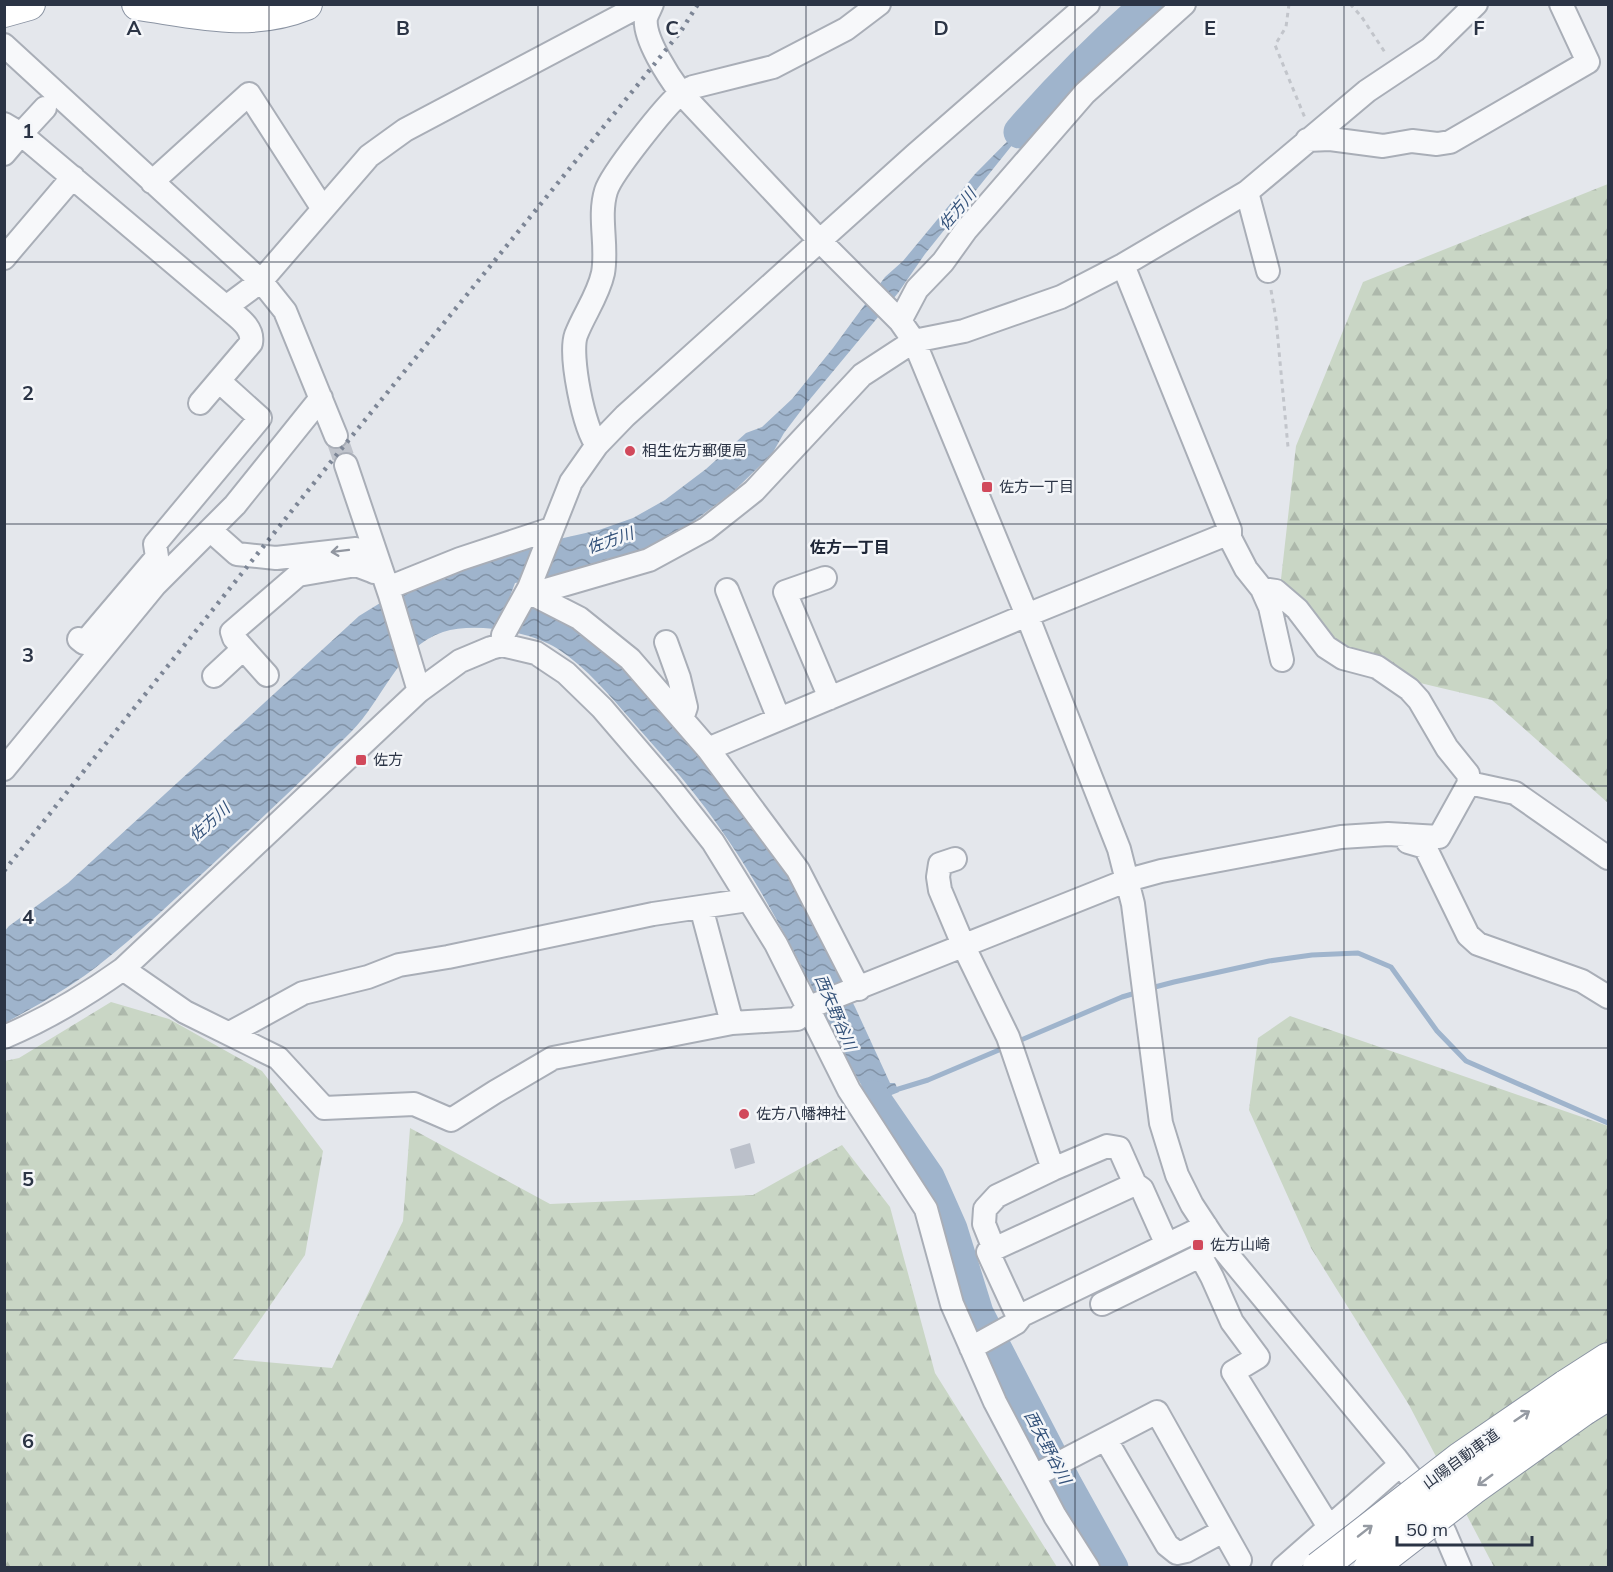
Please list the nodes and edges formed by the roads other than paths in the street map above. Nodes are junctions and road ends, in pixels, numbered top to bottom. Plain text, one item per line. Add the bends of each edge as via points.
1 (28, 4) edge
2 (138, 4) edge
3 (306, 4) edge
4 (643, 4) edge
5 (652, 4) edge
6 (879, 4) edge
7 (1088, 4) edge
8 (1184, 4) edge
9 (1476, 4) edge
10 (1561, 4) edge
11 (4, 11) edge
12 (4, 45) edge
13 (681, 93) junction
14 (45, 108) dead end
15 (13, 129) edge
16 (1310, 139) junction
17 (4, 154) edge
18 (73, 177) junction
19 (152, 182) junction
20 (1247, 192) junction
21 (323, 209) junction
22 (820, 241) junction
23 (4, 258) edge
24 (1123, 265) junction
25 (1268, 271) road end
26 (261, 281) junction
27 (226, 307) junction
28 (897, 319) junction
29 (914, 340) junction
30 (219, 381) junction
31 (321, 398) junction
32 (200, 403) dead end
33 (336, 436) tunnel mouth
34 (597, 445) junction
35 (346, 465) tunnel mouth
36 (210, 530) junction
37 (550, 532) junction
38 (1230, 537) junction
39 (825, 578) dead end
40 (383, 583) junction
41 (1262, 589) junction
42 (727, 590) dead end
43 (528, 593) junction
44 (1027, 615) junction
45 (79, 639) dead end
46 (503, 640) junction
47 (666, 642) dead end
48 (243, 649) junction
49 (1282, 660) dead end
50 (267, 675) dead end
51 (214, 676) dead end
52 (417, 685) junction
53 (830, 698) junction
54 (779, 719) junction
55 (682, 720) junction
56 (708, 749) junction
57 (4, 768) edge
58 (1469, 783) junction
59 (1406, 835) junction
60 (1608, 858) edge
61 (955, 859) dead end
62 (1128, 880) junction
63 (748, 900) junction
64 (701, 907) junction
65 (964, 946) junction
66 (123, 969) junction
67 (859, 989) junction
68 (1608, 997) edge
69 (807, 1008) junction
70 (732, 1023) junction
71 (230, 1034) junction
72 (4, 1037) edge
73 (1050, 1160) junction
74 (1135, 1184) junction
75 (1207, 1241) junction
76 (1167, 1245) junction
77 (994, 1249) junction
78 (1102, 1304) dead end
79 (1019, 1319) junction
80 (982, 1342) junction
81 (1608, 1359) edge
82 (1586, 1396) edge
83 (1106, 1440) junction
84 (1400, 1465) junction
85 (1039, 1472) junction
86 (1329, 1527) junction
87 (1223, 1531) junction
88 (1240, 1560) dead end
89 (1088, 1568) edge
90 (1283, 1568) edge
91 (1319, 1568) edge
92 (1370, 1568) edge
93 (1460, 1568) edge

1 - 11 highway
2 - 3 highway via 243,18
4 - 21 street via 405,129 369,156
5 - 13 street via 646,19 651,41
6 - 13 street via 846,29 773,67
7 - 22 street
8 - 28 street via 1085,93 966,230
9 - 16 street via 1430,49 1367,91
10 - 16 street via 1588,62 1450,142 1412,141 1383,146
12 - 19 street
13 - 22 street
13 - 34 street via 618,169 606,190 603,271 575,337 574,358 591,437
14 - 15 street
15 - 17 street
15 - 18 street
16 - 20 street
18 - 23 street
18 - 27 street
19 - 21 street via 249,94
19 - 26 street
20 - 24 street
20 - 25 street
21 - 26 street
22 - 28 street
22 - 34 street
24 - 29 street via 1042,305 964,332
24 - 38 street
26 - 27 street
26 - 31 street via 285,311
27 - 30 street via 245,324 252,337
28 - 29 street
29 - 43 street via 862,375 754,491 706,530 649,560
29 - 44 street
30 - 32 street
30 - 45 street via 260,418 155,544 157,557 84,643
31 - 33 street
31 - 36 street via 235,505
34 - 37 street via 571,482
35 - 40 street
40 -> 36 street via 363,551 276,558 237,554
36 - 57 street via 155,585
37 - 40 street
37 - 43 street
38 - 41 street via 1246,569
38 - 44 street via 1200,545
39 - 53 street via 785,592
40 - 48 street via 356,565 298,575 232,632
40 - 52 street
41 - 49 street
41 - 58 street via 1276,591 1297,609 1326,647 1343,658 1377,667 1409,689 1468,774
42 - 54 street
43 - 46 street
43 - 55 street via 579,618 630,659
44 - 53 street
44 - 62 street
46 - 52 street
46 - 63 street via 551,661 602,708 712,842
47 - 55 street via 686,707
48 - 50 street
48 - 51 street
52 - 66 street
53 - 54 street
54 - 56 street
55 - 56 street
56 - 67 street via 798,870
58 - 59 street via 1439,837
58 - 60 street via 1515,793
59 - 62 street via 1341,837
59 - 68 street via 1408,842 1425,846 1468,935 1478,944 1582,981
61 - 65 street via 940,864 938,877
62 - 65 street
62 - 75 street via 1157,1104 1167,1147
63 - 64 street
63 - 69 street via 776,944
64 - 70 street
64 - 71 street via 399,965 303,993
65 - 67 street
65 - 73 street via 1011,1044
66 - 71 street via 185,1012
66 - 72 street via 74,1003
67 - 69 street
69 - 70 street via 797,1019
69 - 80 street via 849,1090 926,1209 952,1304
70 - 71 street via 553,1058 451,1120 414,1104 324,1108 278,1058
73 - 74 street via 1107,1146 1119,1148
73 - 77 street via 997,1196 985,1209 984,1224
74 - 76 street via 1142,1189
74 - 77 street
75 - 76 street
75 - 78 street
75 - 84 street
75 - 86 street via 1212,1277 1232,1322 1258,1357 1233,1372
76 - 79 street
77 - 79 street via 988,1252
79 - 80 street
80 - 85 street via 995,1402
81 - 82 highway, 山陽自動車道
91 -> 82 highway, 山陽自動車道, bridge via 1461,1458
82 -> 92 highway, 山陽自動車道, bridge
83 - 85 street
83 - 87 street via 1167,1545 1177,1553
83 - 87 street via 1157,1412
84 - 86 street
84 - 93 street via 1428,1500
85 - 89 street via 1055,1516
86 - 90 street
87 - 88 street

